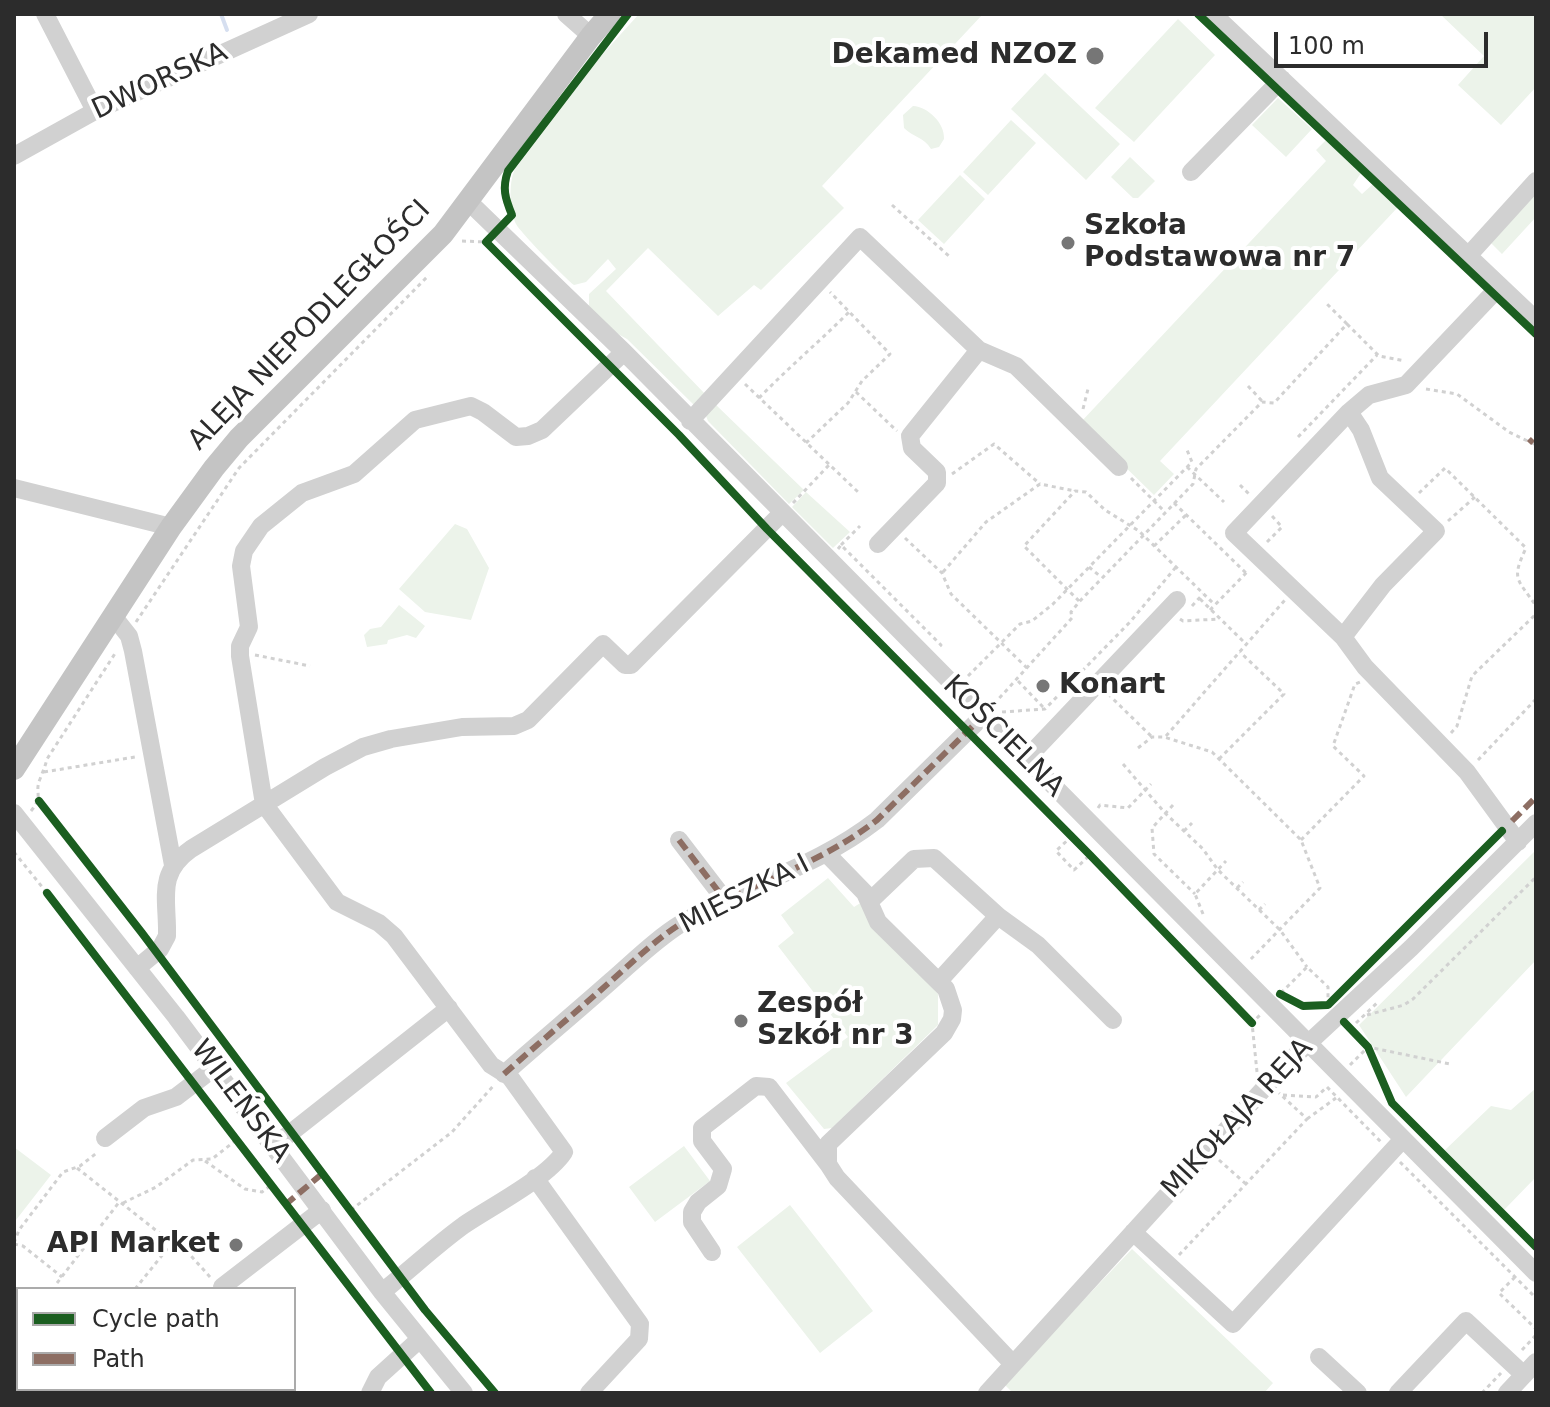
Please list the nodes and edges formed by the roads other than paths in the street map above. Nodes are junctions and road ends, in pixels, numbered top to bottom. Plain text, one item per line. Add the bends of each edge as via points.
1 (45, 14) edge
2 (309, 14) edge
3 (566, 14) edge
4 (610, 14) edge
5 (1213, 14) edge
6 (591, 36) junction
7 (1282, 79) junction
8 (95, 111) junction
9 (14, 156) edge
10 (1191, 172) dead end
11 (1536, 181) edge
12 (469, 202) junction
13 (1468, 256) junction
14 (1500, 286) junction
15 (1535, 316) edge
16 (979, 350) junction
17 (624, 352) junction
18 (1349, 412) junction
19 (690, 421) junction
20 (1119, 467) road end
21 (14, 488) edge
22 (782, 513) junction
23 (171, 527) junction
24 (878, 544) dead end
25 (1182, 609) road end
26 (121, 626) junction
27 (1343, 637) junction
28 (983, 716) junction
29 (1025, 760) junction
30 (14, 769) edge
31 (264, 804) junction
32 (18, 817) edge
33 (1536, 823) edge
34 (679, 840) dead end
35 (1518, 842) junction
36 (827, 854) junction
37 (173, 865) junction
38 (725, 900) junction
39 (869, 902) junction
40 (998, 916) junction
41 (137, 968) junction
42 (939, 981) junction
43 (449, 1008) junction
44 (1113, 1020) dead end
45 (1308, 1043) junction
46 (214, 1068) junction
47 (504, 1074) junction
48 (104, 1144) road end
49 (274, 1146) junction
50 (1397, 1146) junction
51 (828, 1164) junction
52 (535, 1178) junction
53 (322, 1210) junction
54 (1133, 1232) junction
55 (712, 1252) dead end
56 (1536, 1273) edge
57 (222, 1287) road end
58 (382, 1292) junction
59 (420, 1339) junction
60 (1319, 1357) dead end
61 (1013, 1364) junction
62 (1530, 1369) edge
63 (370, 1393) edge
64 (464, 1393) edge
65 (589, 1393) edge
66 (987, 1393) edge
67 (1358, 1393) edge
68 (1398, 1393) edge
69 (1507, 1393) edge

1 - 8 street
2 - 8 street, DWORSKA
3 - 6 street
4 - 6 main road, ALEJA NIEPODLEGŁOŚCI
5 - 7 street
6 - 12 main road, ALEJA NIEPODLEGŁOŚCI
7 - 10 street
7 - 13 street
8 - 9 street, DWORSKA
11 - 13 street
12 - 17 street, KOŚCIELNA
12 - 23 main road, ALEJA NIEPODLEGŁOŚCI via 411,269 231,446
13 - 14 street
14 - 15 street
14 - 18 street via 1406,385 1369,395
16 - 19 street via 860,237
16 - 20 street via 1016,366
16 - 24 street via 912,430 915,451 937,472 938,480
17 - 19 street, KOŚCIELNA
17 - 31 street via 542,430 516,437 471,406 415,420 354,474 302,493 261,526 244,551 241,566 249,627 240,654
18 - 27 street via 1375,469 1436,531 1383,585
18 - 27 street via 1234,533
19 - 22 street, KOŚCIELNA
21 - 23 street
22 - 28 street, KOŚCIELNA
22 - 31 street via 631,665 603,644 528,720 374,743
23 - 26 main road, ALEJA NIEPODLEGŁOŚCI
25 - 29 street
26 - 30 main road, ALEJA NIEPODLEGŁOŚCI
26 - 37 street
27 - 35 street via 1373,676 1467,772
28 - 29 street, KOŚCIELNA
28 - 36 street, MIESZKA I via 877,820
29 - 45 street, KOŚCIELNA
31 - 37 street
31 - 43 street via 337,902 394,936
32 - 41 street, WILEŃSKA
33 - 35 street, MIKOŁAJA REJA
34 - 38 street
35 - 45 street, MIKOŁAJA REJA
36 - 38 street, MIESZKA I
36 - 39 street
37 - 41 street via 166,884 167,936
38 - 47 street, MIESZKA I via 648,948
39 - 40 street via 914,859 934,858
39 - 42 street via 878,922
40 - 42 street
40 - 44 street via 1038,945
41 - 46 street, WILEŃSKA
42 - 51 street via 953,1010 944,1033 828,1144
43 - 47 street via 491,1065
43 - 49 street
45 - 50 street, KOŚCIELNA
45 - 54 street, MIKOŁAJA REJA
46 - 48 street via 176,1097 144,1108
46 - 49 street, WILEŃSKA
47 - 52 street via 564,1152
49 - 53 street, WILEŃSKA
50 - 54 street via 1233,1324
50 - 56 street, KOŚCIELNA
51 - 55 street via 769,1087 756,1086 702,1128 702,1141 723,1169 718,1186 692,1212 692,1222
51 - 61 street
52 - 58 street via 428,1252
52 - 65 street via 640,1324 639,1339
53 - 57 street
53 - 58 street, WILEŃSKA
54 - 61 street, MIKOŁAJA REJA
58 - 59 street, WILEŃSKA
59 - 63 street via 378,1377
59 - 64 street, WILEŃSKA
60 - 67 street
61 - 66 street, MIKOŁAJA REJA
62 - 68 street via 1466,1321
62 - 69 street

